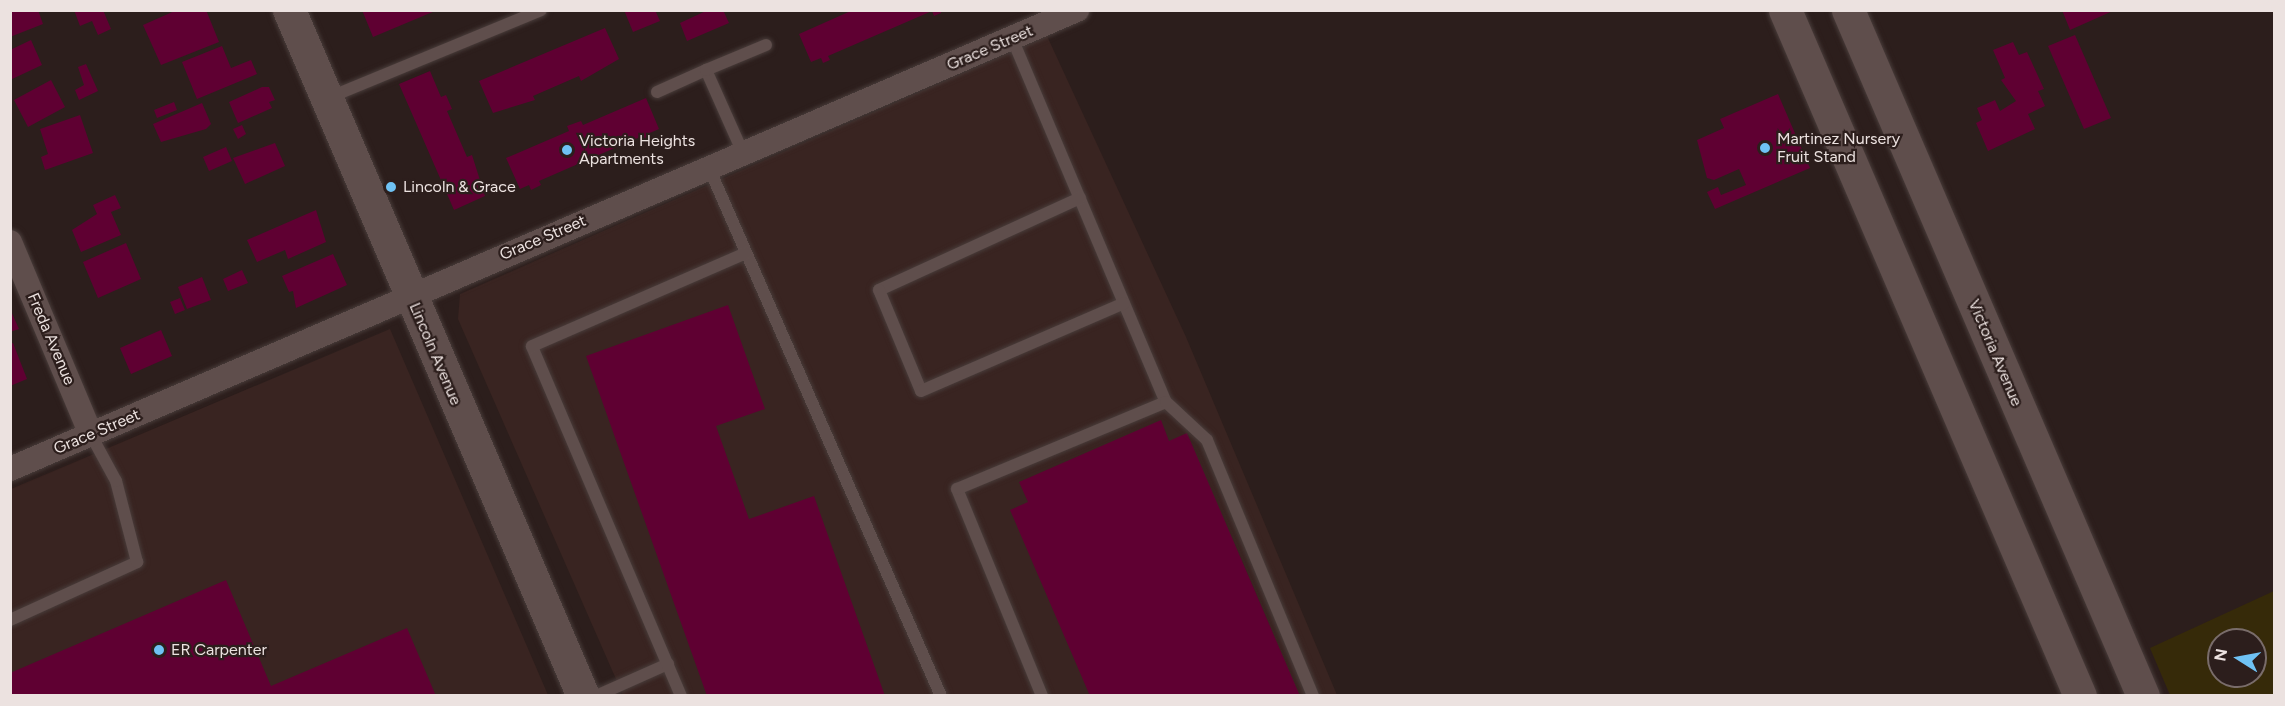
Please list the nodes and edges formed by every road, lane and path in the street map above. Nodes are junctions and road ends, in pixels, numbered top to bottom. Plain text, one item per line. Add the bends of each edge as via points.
1 (289, 10) edge
2 (541, 10) edge
3 (1077, 10) edge
4 (1785, 10) edge
5 (1848, 10) edge
6 (1038, 18) edge
7 (1012, 38) junction
8 (766, 45) dead end
9 (705, 70) junction
10 (657, 92) dead end
11 (327, 99) junction
12 (743, 153) junction
13 (709, 168) junction
14 (1080, 198) junction
15 (10, 242) edge
16 (746, 253) junction
17 (410, 296) junction
18 (1124, 303) junction
19 (1166, 402) junction
20 (91, 435) junction
21 (10, 469) edge
22 (10, 620) edge
23 (668, 664) junction
24 (583, 696) edge
25 (596, 696) edge
26 (681, 696) edge
27 (941, 696) edge
28 (1042, 696) edge
29 (1313, 696) edge
30 (2080, 696) edge
31 (2143, 696) edge

1 - 11 main road, Lincoln Avenue
2 - 11 lane
3 - 6 street, Grace Street
4 - 30 main road
5 - 31 main road, Victoria Avenue
6 - 7 street, Grace Street
7 - 12 street, Grace Street
7 - 14 lane
8 - 9 lane
9 - 10 lane
9 - 12 lane
11 - 17 main road, Lincoln Avenue
12 - 13 street, Grace Street
13 - 16 lane
13 - 17 street, Grace Street
14 - 18 lane
14 - 18 lane via 879,290 921,391
15 - 20 street, Freda Avenue
16 - 23 lane via 532,346
16 - 27 lane
17 - 20 street, Grace Street
17 - 24 main road, Lincoln Avenue
18 - 19 lane
19 - 28 lane via 957,489
19 - 29 lane via 1207,440
20 - 21 street, Grace Street
20 - 22 lane via 116,481 137,562
23 - 25 lane
23 - 26 lane

